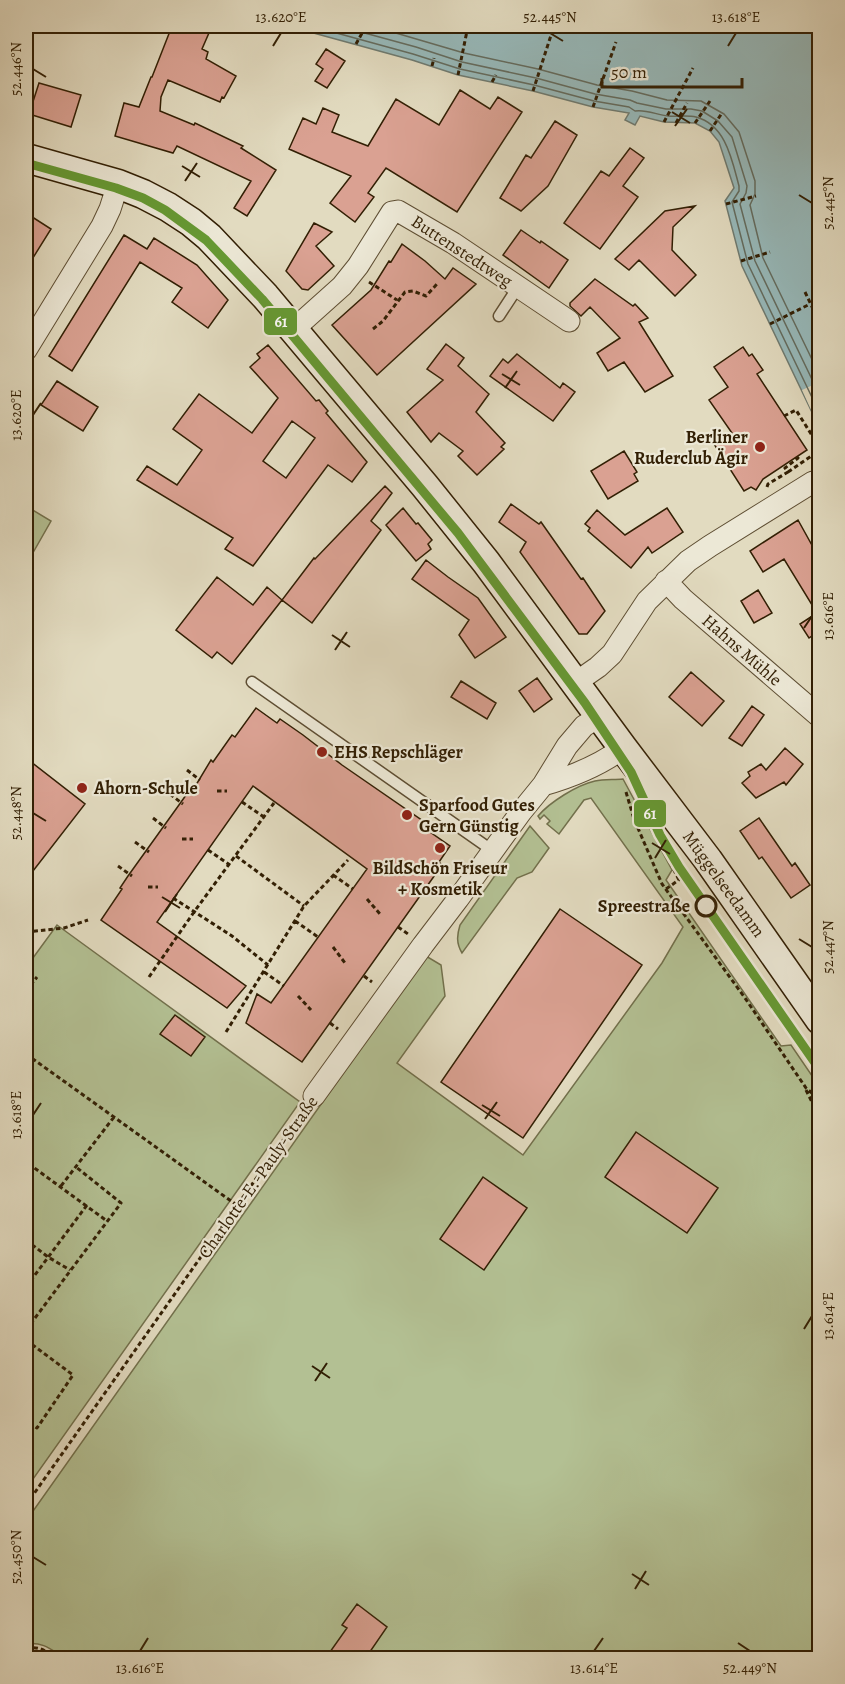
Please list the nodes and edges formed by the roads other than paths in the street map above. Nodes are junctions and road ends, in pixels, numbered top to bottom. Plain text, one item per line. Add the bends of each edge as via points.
1 (26, 158) edge
2 (118, 184) junction
3 (518, 286) junction
4 (499, 316) dead end
5 (569, 321) dead end
6 (294, 330) junction
7 (26, 350) edge
8 (813, 482) dead end
9 (666, 581) junction
10 (252, 682) dead end
11 (575, 682) junction
12 (600, 716) junction
13 (819, 717) edge
14 (622, 748) junction
15 (543, 785) junction
16 (493, 851) junction
17 (819, 1020) edge
18 (314, 1096) road end

1 - 2 main road, Müggelseedamm
2 - 6 main road, Müggelseedamm via 151,197 191,222
2 - 7 street via 102,226
3 - 4 lane
3 - 5 street, Buttenstedtweg
3 - 6 street, Buttenstedtweg via 453,243 398,211 392,212 354,272
6 - 11 main road, Müggelseedamm via 457,524
8 - 9 street via 710,546
9 - 11 street via 647,601 612,654
9 - 13 street, Hahns Mühle
10 - 16 lane
11 - 12 main road, Müggelseedamm
12 - 14 main road, Müggelseedamm
12 - 15 street, Charlotte-E.-Pauly-Straße via 584,726 567,746
14 - 15 street via 605,761
14 - 17 main road, Müggelseedamm via 708,860
15 - 16 street, Charlotte-E.-Pauly-Straße
16 - 18 street, Charlotte-E.-Pauly-Straße

